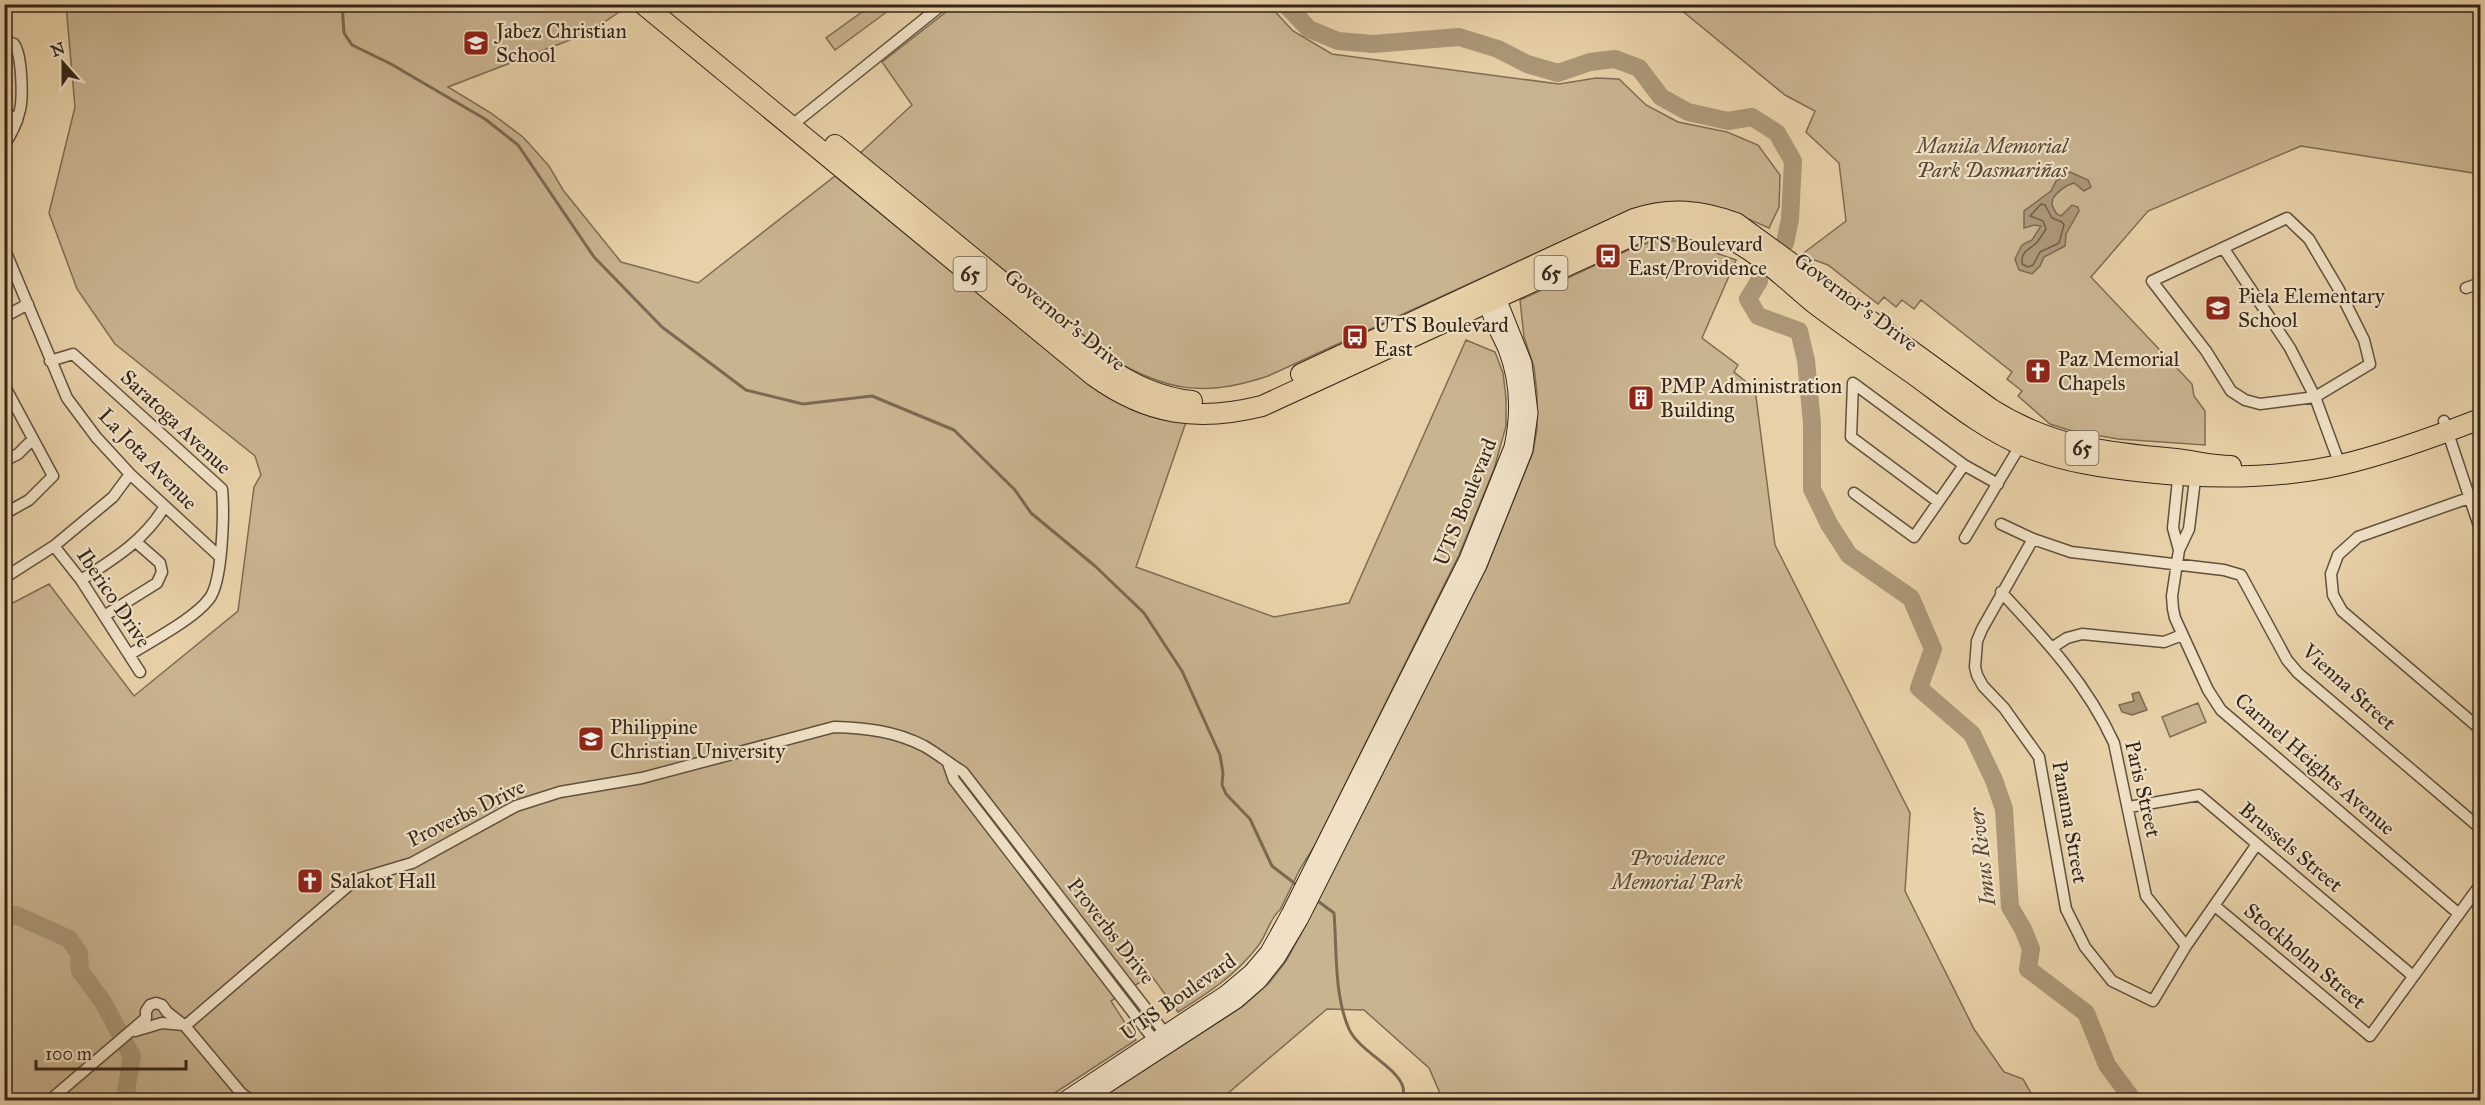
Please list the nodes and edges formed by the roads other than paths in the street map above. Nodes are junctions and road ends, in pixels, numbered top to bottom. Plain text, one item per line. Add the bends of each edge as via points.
1 (643, 4) edge
2 (664, 4) edge
3 (943, 4) edge
4 (4, 40) edge
5 (4, 111) edge
6 (17, 121) junction
7 (796, 121) junction
8 (4, 145) edge
9 (4, 248) edge
10 (2224, 249) junction
11 (1788, 272) junction
12 (2481, 283) edge
13 (2466, 288) dead end
14 (1490, 297) junction
15 (28, 304) junction
16 (4, 317) edge
17 (50, 361) junction
18 (4, 385) edge
19 (2314, 397) junction
20 (2481, 408) edge
21 (2481, 419) edge
22 (2446, 426) junction
23 (32, 440) junction
24 (2021, 444) junction
25 (2338, 460) junction
26 (4, 461) edge
27 (1964, 465) junction
28 (2188, 469) junction
29 (130, 474) junction
30 (1998, 484) junction
31 (1854, 493) dead end
32 (2481, 494) edge
33 (2469, 497) junction
34 (1937, 501) junction
35 (165, 506) junction
36 (4, 514) edge
37 (2001, 524) dead end
38 (2481, 529) edge
39 (1965, 538) dead end
40 (2033, 539) junction
41 (136, 542) junction
42 (54, 546) junction
43 (2179, 550) junction
44 (219, 556) junction
45 (2177, 565) junction
46 (4, 578) edge
47 (81, 580) junction
48 (2001, 592) junction
49 (104, 616) junction
50 (2182, 634) junction
51 (2053, 647) junction
52 (129, 655) junction
53 (140, 672) dead end
54 (2481, 729) edge
55 (2129, 807) junction
56 (2481, 828) edge
57 (2258, 844) junction
58 (2481, 885) edge
59 (2215, 906) junction
60 (2459, 914) junction
61 (2186, 946) junction
62 (2413, 976) junction
63 (185, 1026) junction
64 (1162, 1040) junction
65 (50, 1101) edge
66 (251, 1101) edge
67 (1065, 1101) edge
68 (1084, 1101) edge

1 - 7 highway, Governor's Drive / 65
2 - 7 highway, Governor's Drive / 65
3 - 7 street
4 - 6 street via 14,44 19,55 21,107
5 - 6 street
6 - 8 street
7 - 14 highway, Governor's Drive / 65 via 1102,364 1136,385 1169,398 1217,402 1256,394
9 - 15 street, La Jota Avenue
10 - 19 street via 2290,348
10 - 19 street via 2152,282 2206,351 2231,391 2260,404
10 - 19 street via 2287,218 2309,239 2364,340 2370,364
11 - 14 highway, Governor's Drive / 65 via 1756,246 1696,230 1652,229
11 - 24 highway, Governor's Drive / 65 via 1819,306 1984,425
11 - 28 highway, Governor's Drive / 65 via 1831,291 1991,410 2026,429 2061,443
12 - 13 street
14 - 64 main road, UTS Boulevard via 1520,347 1528,379 1530,412 1525,450 1479,565 1314,875 1278,957 1236,1001
15 - 16 street
15 - 17 street, La Jota Avenue
17 - 29 street, La Jota Avenue via 67,398
17 - 44 street, Saratoga Avenue via 73,354 222,489 224,518
18 - 23 street
19 - 25 street
20 - 22 highway, Governor's Drive / 65
21 - 22 highway, Governor's Drive / 65
22 - 25 highway, Governor's Drive / 65 via 2380,454
22 - 33 street
23 - 26 street
23 - 36 street via 53,476 29,500
24 - 28 highway, Governor's Drive / 65 via 2109,469
24 - 30 street
25 - 28 highway, Governor's Drive / 65 via 2267,475
27 - 30 street
27 - 34 street
27 - 34 street via 1853,383 1851,437
28 - 43 street, Carmel Heights Avenue via 2189,530
28 - 43 street, Carmel Heights Avenue via 2173,528
29 - 35 street, La Jota Avenue
29 - 42 street via 113,497
30 - 39 street
31 - 34 street via 1914,537
32 - 33 street
33 - 38 street
33 - 54 street via 2358,537 2338,555 2331,574 2333,595 2342,611
35 - 41 street via 156,522
35 - 44 street, La Jota Avenue
37 - 40 street, Vienna Street
40 - 45 street, Vienna Street via 2071,552
40 - 48 street, Panama Street
41 - 47 street via 124,554
41 - 49 street via 160,563 162,572 157,583
42 - 46 street
42 - 47 street, Iberico Drive
43 - 45 street, Carmel Heights Avenue
44 - 52 street, Saratoga Avenue via 210,598 180,623
45 - 50 street, Carmel Heights Avenue via 2172,596
45 - 56 street, Vienna Street via 2241,575 2298,673
47 - 49 street, Iberico Drive
48 - 51 street, Paris Street
48 - 61 street, Panama Street via 1977,642 1975,667 1983,686 2039,757 2066,909 2085,947 2112,981 2153,1001
49 - 52 street, Iberico Drive
50 - 51 street via 2164,642 2082,634
50 - 60 street, Carmel Heights Avenue via 2221,710
51 - 55 street, Paris Street via 2105,723 2114,743
52 - 53 street, Iberico Drive
55 - 57 street, Brussels Street via 2199,795
55 - 61 street, Paris Street via 2146,896
57 - 59 street
57 - 62 street, Brussels Street
58 - 60 street
59 - 61 street
59 - 62 street, Stockholm Street via 2370,1036
60 - 62 street
63 - 64 street, Proverbs Drive via 355,880 412,863 516,806 560,792 642,778 834,727 896,734 948,763 954,780
63 - 65 street via 157,1019 128,1035
63 - 66 street
64 - 67 main road, UTS Boulevard
64 - 68 main road, UTS Boulevard

